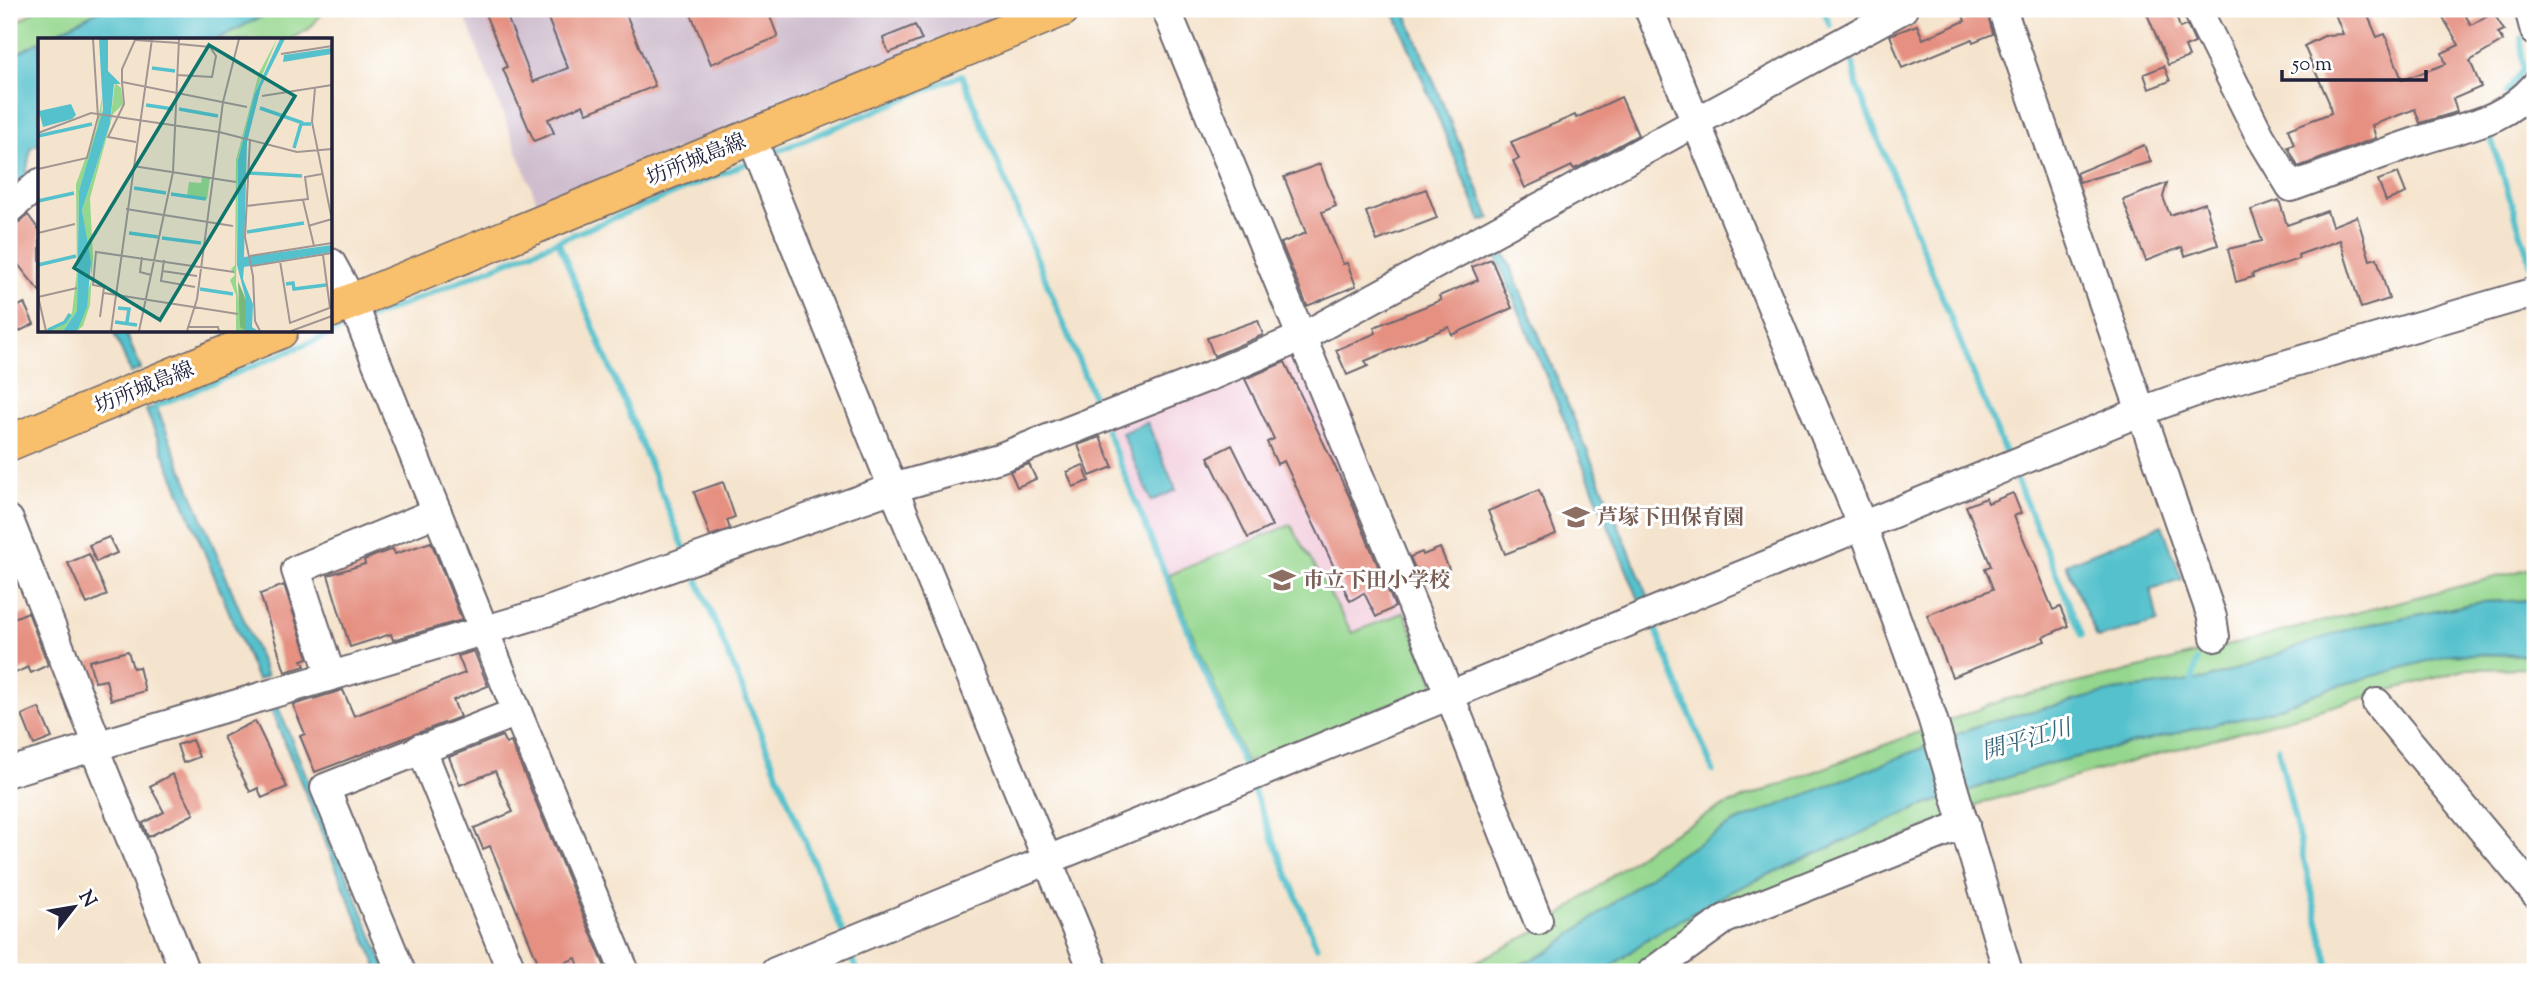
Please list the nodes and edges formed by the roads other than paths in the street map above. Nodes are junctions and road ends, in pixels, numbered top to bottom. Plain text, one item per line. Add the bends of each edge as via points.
1 (1062, 9) edge
2 (1166, 9) edge
3 (1649, 9) edge
4 (1903, 9) edge
5 (2002, 9) edge
6 (2197, 9) edge
7 (2529, 9) edge
8 (2535, 31) edge
9 (2535, 86) edge
10 (1696, 121) junction
11 (751, 136) junction
12 (38, 185) edge
13 (9, 209) edge
14 (332, 267) edge
15 (2535, 292) edge
16 (341, 305) edge
17 (278, 332) edge
18 (1302, 337) junction
19 (2142, 411) junction
20 (9, 443) edge
21 (893, 488) junction
22 (438, 512) junction
23 (9, 520) edge
24 (1863, 527) junction
25 (486, 631) junction
26 (2215, 637) dead end
27 (331, 676) junction
28 (1450, 696) junction
29 (2376, 703) dead end
30 (517, 712) junction
31 (98, 745) junction
32 (421, 748) junction
33 (9, 772) edge
34 (1964, 819) junction
35 (1047, 860) junction
36 (2535, 893) edge
37 (1538, 919) dead end
38 (185, 972) edge
39 (401, 972) edge
40 (512, 972) edge
41 (625, 972) edge
42 (775, 972) edge
43 (1094, 972) edge
44 (1652, 972) edge
45 (2008, 972) edge

1 - 11 main road, 坊所城島線
2 - 18 street
3 - 10 street
4 - 10 street
5 - 19 street
6 - 9 street via 2260,136 2291,187 2488,121 2519,104
7 - 8 street
10 - 18 street
10 - 24 street
11 - 16 main road, 坊所城島線
11 - 21 street
12 - 13 street
14 - 16 street
15 - 19 street via 2209,387
16 - 22 street
17 - 20 main road, 坊所城島線
18 - 21 street via 999,458
18 - 28 street
19 - 24 street
19 - 26 street
21 - 25 street
21 - 35 street
22 - 25 street
22 - 27 street via 296,570
23 - 31 street
24 - 28 street
24 - 34 street
25 - 27 street
25 - 30 street
27 - 31 street
28 - 35 street
28 - 37 street
29 - 36 street
30 - 32 street
30 - 41 street
31 - 33 street
31 - 38 street via 99,760
32 - 39 street via 325,789
32 - 40 street
34 - 44 street via 1725,919
34 - 45 street
35 - 42 street
35 - 43 street

